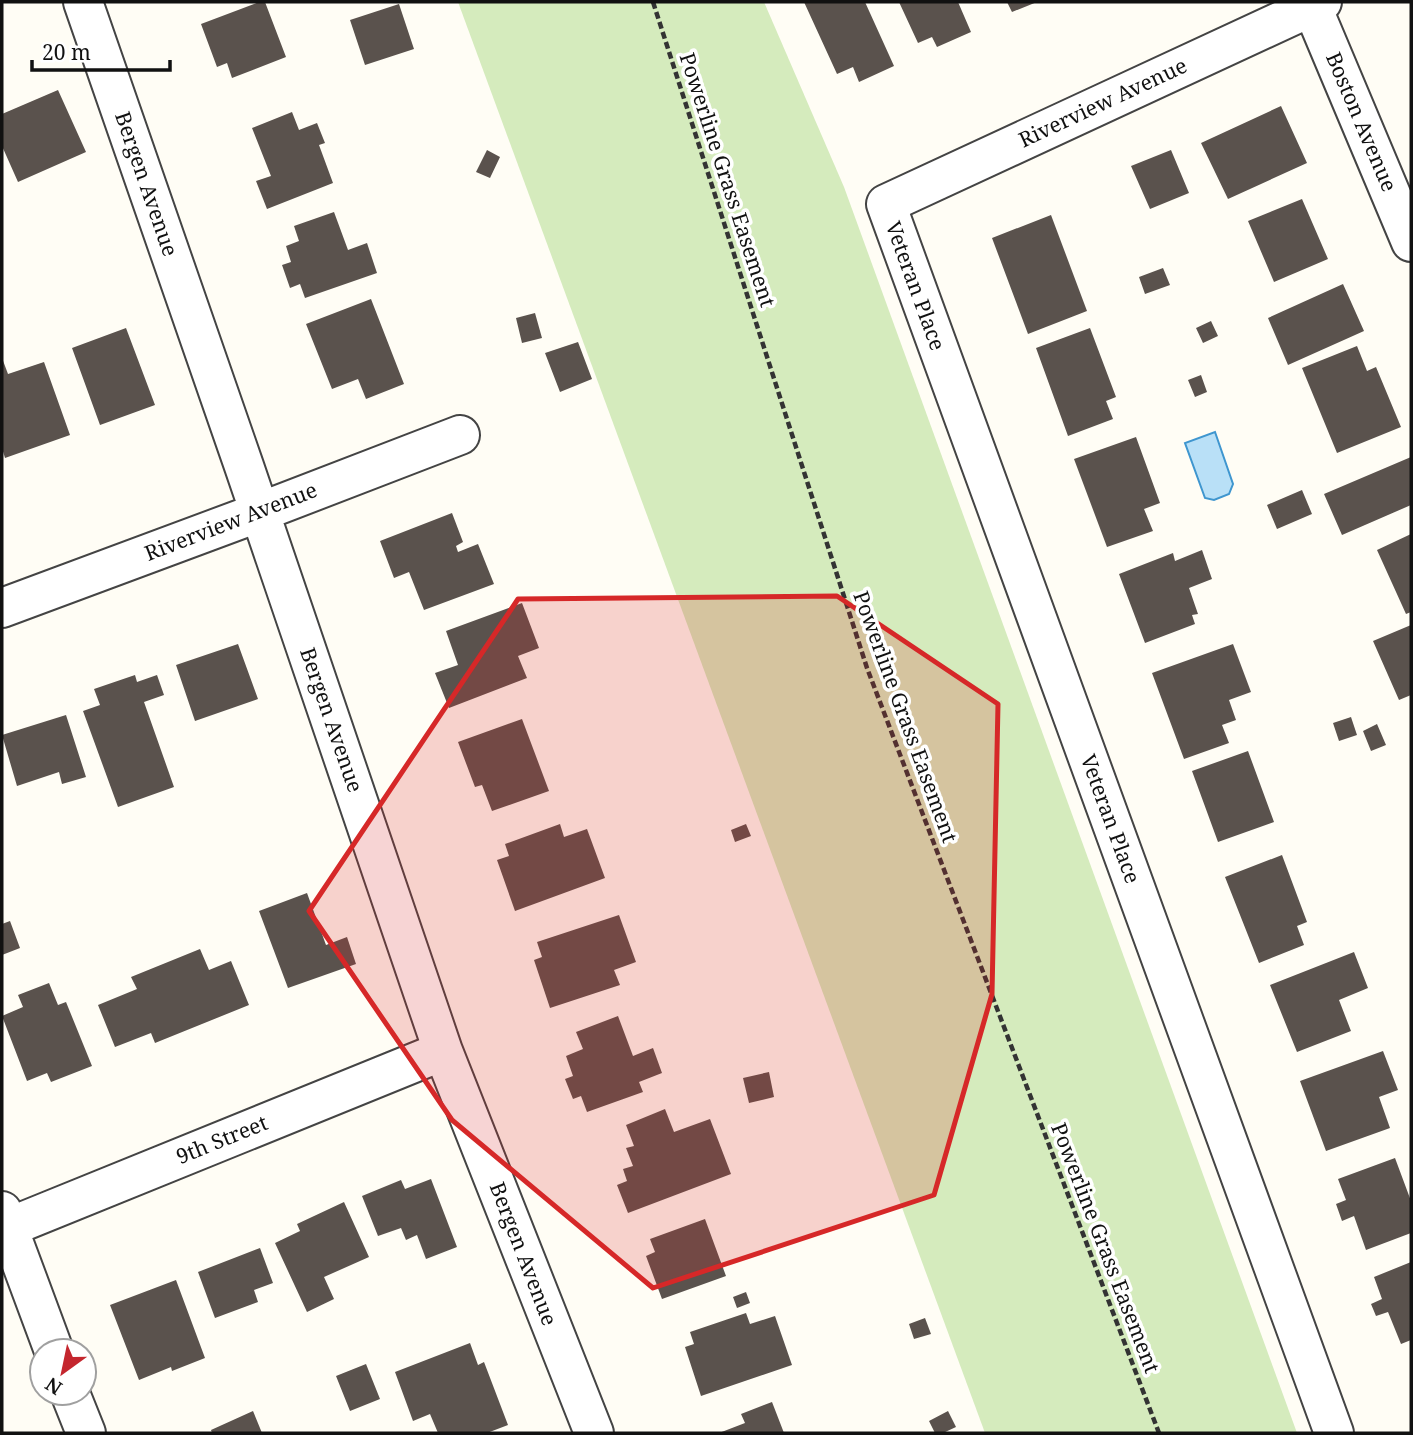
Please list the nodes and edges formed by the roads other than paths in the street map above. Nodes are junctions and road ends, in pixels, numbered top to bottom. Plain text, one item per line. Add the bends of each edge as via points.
1 (83, 2) edge
2 (1314, 3) edge
3 (886, 204) joint
4 (1411, 242) edge
5 (460, 435) dead end
6 (260, 512) junction
7 (2, 608) edge
8 (443, 1051) junction
9 (4, 1223) edge
10 (49, 1337) edge
11 (76, 1407) edge
12 (86, 1433) edge
13 (594, 1433) edge
14 (1335, 1433) edge

1 - 6 street, Bergen Avenue
2 - 3 street, Riverview Avenue
2 - 4 street, Boston Avenue
3 - 14 street, Veteran Place
5 - 6 street, Riverview Avenue
6 - 7 street, Riverview Avenue
6 - 8 street, Bergen Avenue
8 - 9 street, 9th Street
8 - 13 street, Bergen Avenue
9 - 10 street
11 - 12 street

